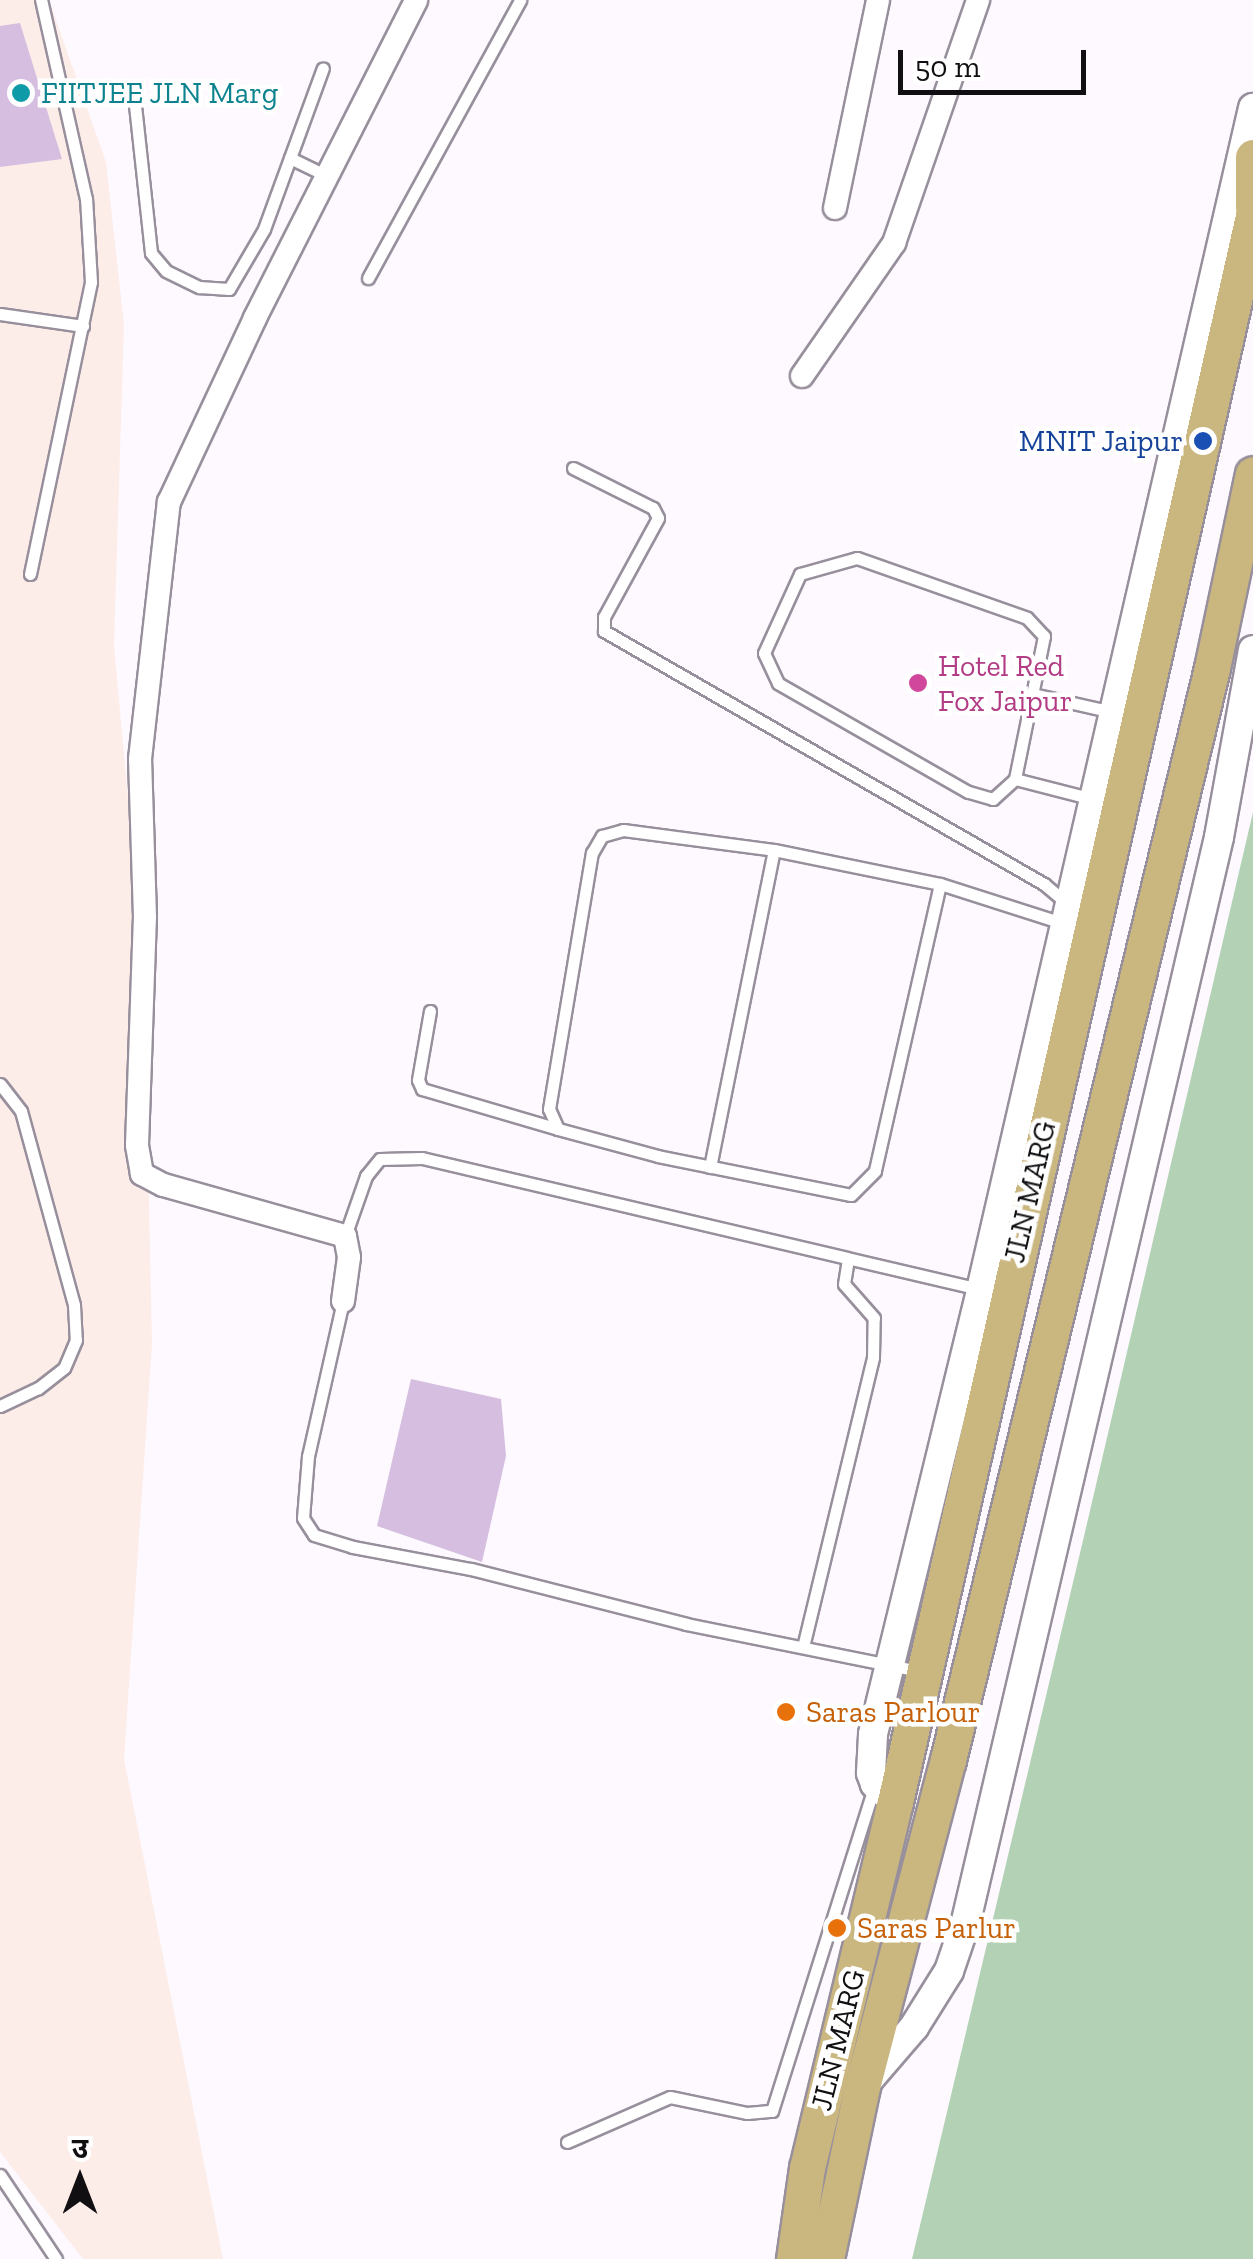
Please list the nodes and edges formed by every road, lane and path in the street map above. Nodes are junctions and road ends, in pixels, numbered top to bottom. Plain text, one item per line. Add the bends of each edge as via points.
1 (42, 0) edge
2 (416, 0) edge
3 (520, 0) edge
4 (878, 0) edge
5 (978, 0) edge
6 (323, 68) dead end
7 (134, 96) dead end
8 (1253, 108) edge
9 (1253, 157) edge
10 (290, 158) junction
11 (327, 176) junction
12 (1253, 207) edge
13 (836, 208) dead end
14 (1253, 216) edge
15 (368, 278) dead end
16 (0, 314) edge
17 (83, 326) junction
18 (802, 376) dead end
19 (573, 468) dead end
20 (1253, 474) edge
21 (1164, 556) junction
22 (30, 574) dead end
23 (1253, 650) edge
24 (1033, 694) junction
25 (1114, 713) junction
26 (1015, 779) junction
27 (1095, 800) junction
28 (774, 850) junction
29 (940, 884) junction
30 (1078, 919) junction
31 (430, 1011) dead end
32 (0, 1084) edge
33 (558, 1129) junction
34 (710, 1167) junction
35 (345, 1236) junction
36 (848, 1258) junction
37 (994, 1293) junction
38 (342, 1301) joint
39 (0, 1406) edge
40 (804, 1647) junction
41 (889, 1663) junction
42 (924, 1672) junction
43 (885, 1793) junction
44 (862, 2087) junction
45 (567, 2142) dead end
46 (807, 2168) junction
47 (0, 2175) edge
48 (841, 2195) junction
49 (56, 2259) edge
50 (766, 2259) edge
51 (794, 2259) edge
52 (826, 2259) edge
53 (850, 2259) edge

1 - 17 lane via 86,199 91,282
2 - 11 street
3 - 15 lane
4 - 13 street
5 - 18 street via 894,243
6 - 10 lane
7 - 10 lane via 151,254 166,271 199,288 229,289 242,273
8 - 21 street
9 - 12 main road
10 - 11 lane
11 - 35 street via 169,502 140,759 146,917 136,1145 142,1174 163,1185
14 - 21 main road, JLN MARG
16 - 17 lane
17 - 22 lane
19 - 30 lane via 653,508 658,518 604,618 604,631 1014,866
20 - 44 main road, JLN MARG via 1236,575
21 - 25 street
21 - 30 main road, JLN MARG
23 - 44 street via 1219,837 966,1921 950,1970 914,2027
24 - 25 lane
24 - 26 lane
24 - 26 lane via 1044,636 1027,618 856,558 800,574 764,654 778,683 968,792 993,799
25 - 27 street
26 - 27 lane
27 - 30 street
28 - 29 lane
28 - 33 lane via 623,830 602,836 592,852 549,1109
28 - 34 lane
29 - 30 lane
29 - 34 lane via 876,1170 851,1195
30 - 37 main road, JLN MARG
31 - 33 lane via 422,1090
32 - 39 lane via 21,1110 74,1305 76,1340 64,1368
33 - 34 lane
35 - 36 lane via 366,1176 380,1158 403,1156 472,1166
35 - 38 street
36 - 37 lane
36 - 40 lane via 844,1284 874,1318 873,1357
37 - 41 street
37 - 42 main road, JLN MARG
38 - 40 lane via 308,1456 303,1518 314,1534
40 - 41 lane
41 - 42 lane
41 - 43 street via 869,1759
42 - 43 main road, JLN MARG
43 - 45 lane via 772,2111 747,2113 670,2097
43 - 46 main road, JLN MARG
44 - 48 main road, JLN MARG
46 - 50 main road
46 - 51 main road
47 - 49 lane
48 - 52 main road, JLN MARG
48 - 53 main road

